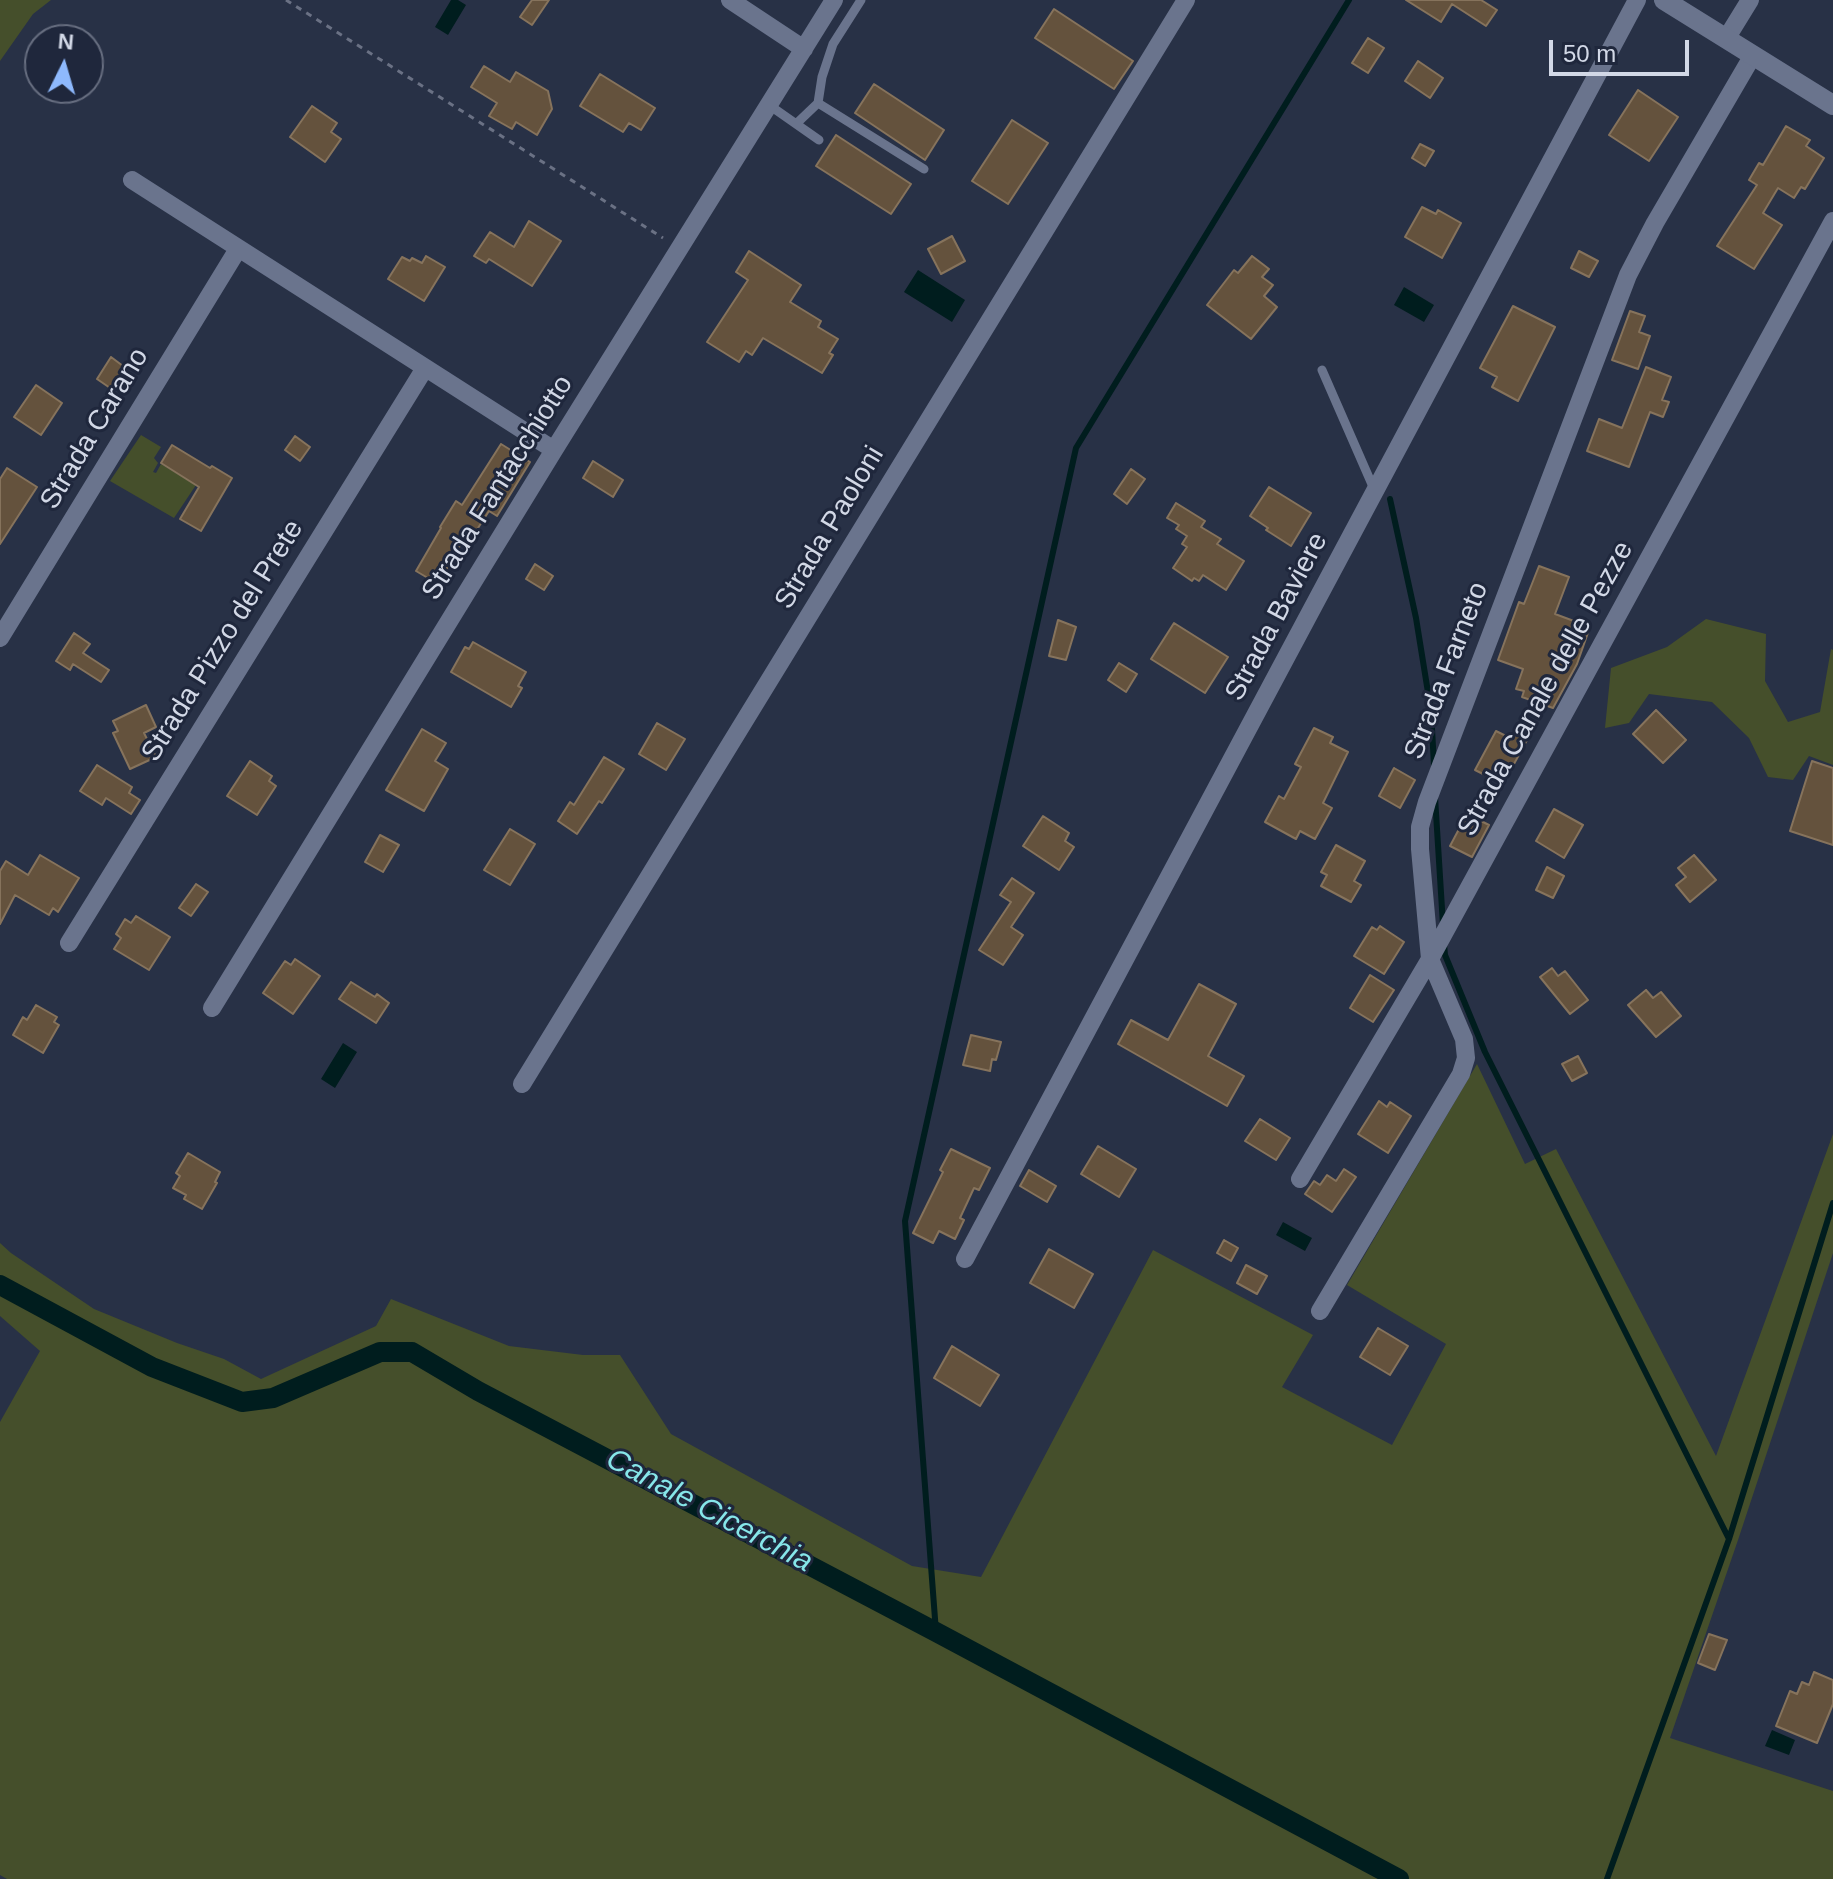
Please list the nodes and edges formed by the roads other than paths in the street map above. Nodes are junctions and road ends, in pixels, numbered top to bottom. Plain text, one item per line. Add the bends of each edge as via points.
1 (730, 0) edge
2 (834, 0) edge
3 (861, 0) edge
4 (1186, 0) edge
5 (1637, 0) edge
6 (1664, 0) edge
7 (1750, 0) edge
8 (1726, 39) junction
9 (804, 49) junction
10 (1753, 55) junction
11 (818, 103) junction
12 (769, 105) junction
13 (1833, 105) edge
14 (796, 124) junction
15 (819, 140) dead end
16 (924, 169) dead end
17 (132, 180) dead end
18 (1833, 221) edge
19 (238, 249) junction
20 (425, 368) junction
21 (1322, 370) dead end
22 (554, 450) junction
23 (1375, 493) junction
24 (0, 638) edge
25 (69, 943) dead end
26 (1430, 959) junction
27 (212, 1008) dead end
28 (522, 1084) dead end
29 (1300, 1179) dead end
30 (965, 1259) dead end
31 (1320, 1311) dead end

1 - 9 street
2 - 9 street, Strada Fantacchiotto
3 - 11 lane via 833,44
4 - 28 street, Strada Paoloni
5 - 23 street, Strada Baviere
6 - 8 street
7 - 8 street
8 - 10 street
9 - 12 street, Strada Fantacchiotto
10 - 13 street
10 - 26 street, Strada Farneto via 1628,275 1430,793 1419,842
11 - 14 lane
11 - 16 lane
12 - 14 lane
12 - 22 street, Strada Fantacchiotto
14 - 15 lane
17 - 19 street
18 - 26 street, Strada Canale delle Pezze
19 - 20 street
19 - 24 street, Strada Carano
20 - 22 street
20 - 25 street, Strada Pizzo del Prete
21 - 23 lane
22 - 27 street, Strada Fantacchiotto
23 - 30 street, Strada Baviere
26 - 29 street, Strada Canale delle Pezze
26 - 31 street, Strada Farneto via 1464,1039 1464,1066

